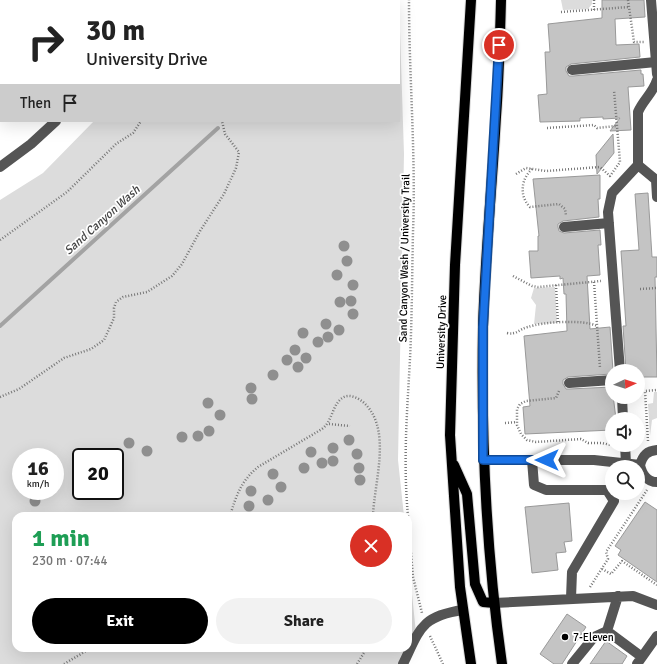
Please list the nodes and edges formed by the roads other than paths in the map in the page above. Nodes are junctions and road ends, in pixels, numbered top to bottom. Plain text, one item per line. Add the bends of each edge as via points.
1 (471, 0) edge
2 (501, 0) edge
3 (651, 0) edge
4 (656, 62) junction
5 (572, 70) dead end
6 (657, 74) edge
7 (657, 80) edge
8 (646, 99) junction
9 (657, 99) edge
10 (55, 122) edge
11 (638, 165) junction
12 (0, 167) edge
13 (657, 197) edge
14 (565, 222) road end
15 (609, 223) junction
16 (619, 364) edge
17 (605, 381) edge
18 (569, 384) dead end
19 (653, 447) edge
20 (451, 459) junction
21 (483, 460) junction
22 (532, 460) junction
23 (642, 460) edge
24 (605, 461) edge
25 (645, 477) edge
26 (655, 482) edge
27 (618, 596) junction
28 (572, 598) junction
29 (494, 603) junction
30 (657, 605) edge
31 (463, 610) junction
32 (607, 631) junction
33 (657, 636) edge
34 (412, 646) edge
35 (409, 652) edge
36 (640, 660) edge
37 (402, 664) edge
38 (471, 664) edge
39 (502, 664) edge
40 (572, 664) edge

1 - 20 main road, University Drive via 455,265
2 - 21 main road via 483,327
3 - 4 street
4 - 5 street
4 - 6 street
7 - 8 street
8 - 9 street
8 - 11 street via 638,112
10 - 12 street
11 - 13 street via 656,180
11 - 15 street via 612,193 608,212
14 - 15 street
15 - 16 street
17 - 18 street
19 - 23 street
20 - 29 main road via 467,494 475,584 483,602
20 - 31 main road, University Drive
21 - 22 street
21 - 29 main road
22 - 24 street
22 - 28 street via 534,485 546,490 607,490 614,501 572,572
25 - 26 street
27 - 28 street
27 - 30 street via 633,596
27 - 32 street
28 - 29 street
29 - 39 main road
31 - 34 street via 438,616 425,623
31 - 38 main road, University Drive
32 - 36 street
32 - 40 street via 594,637
33 - 36 street
35 - 37 street

